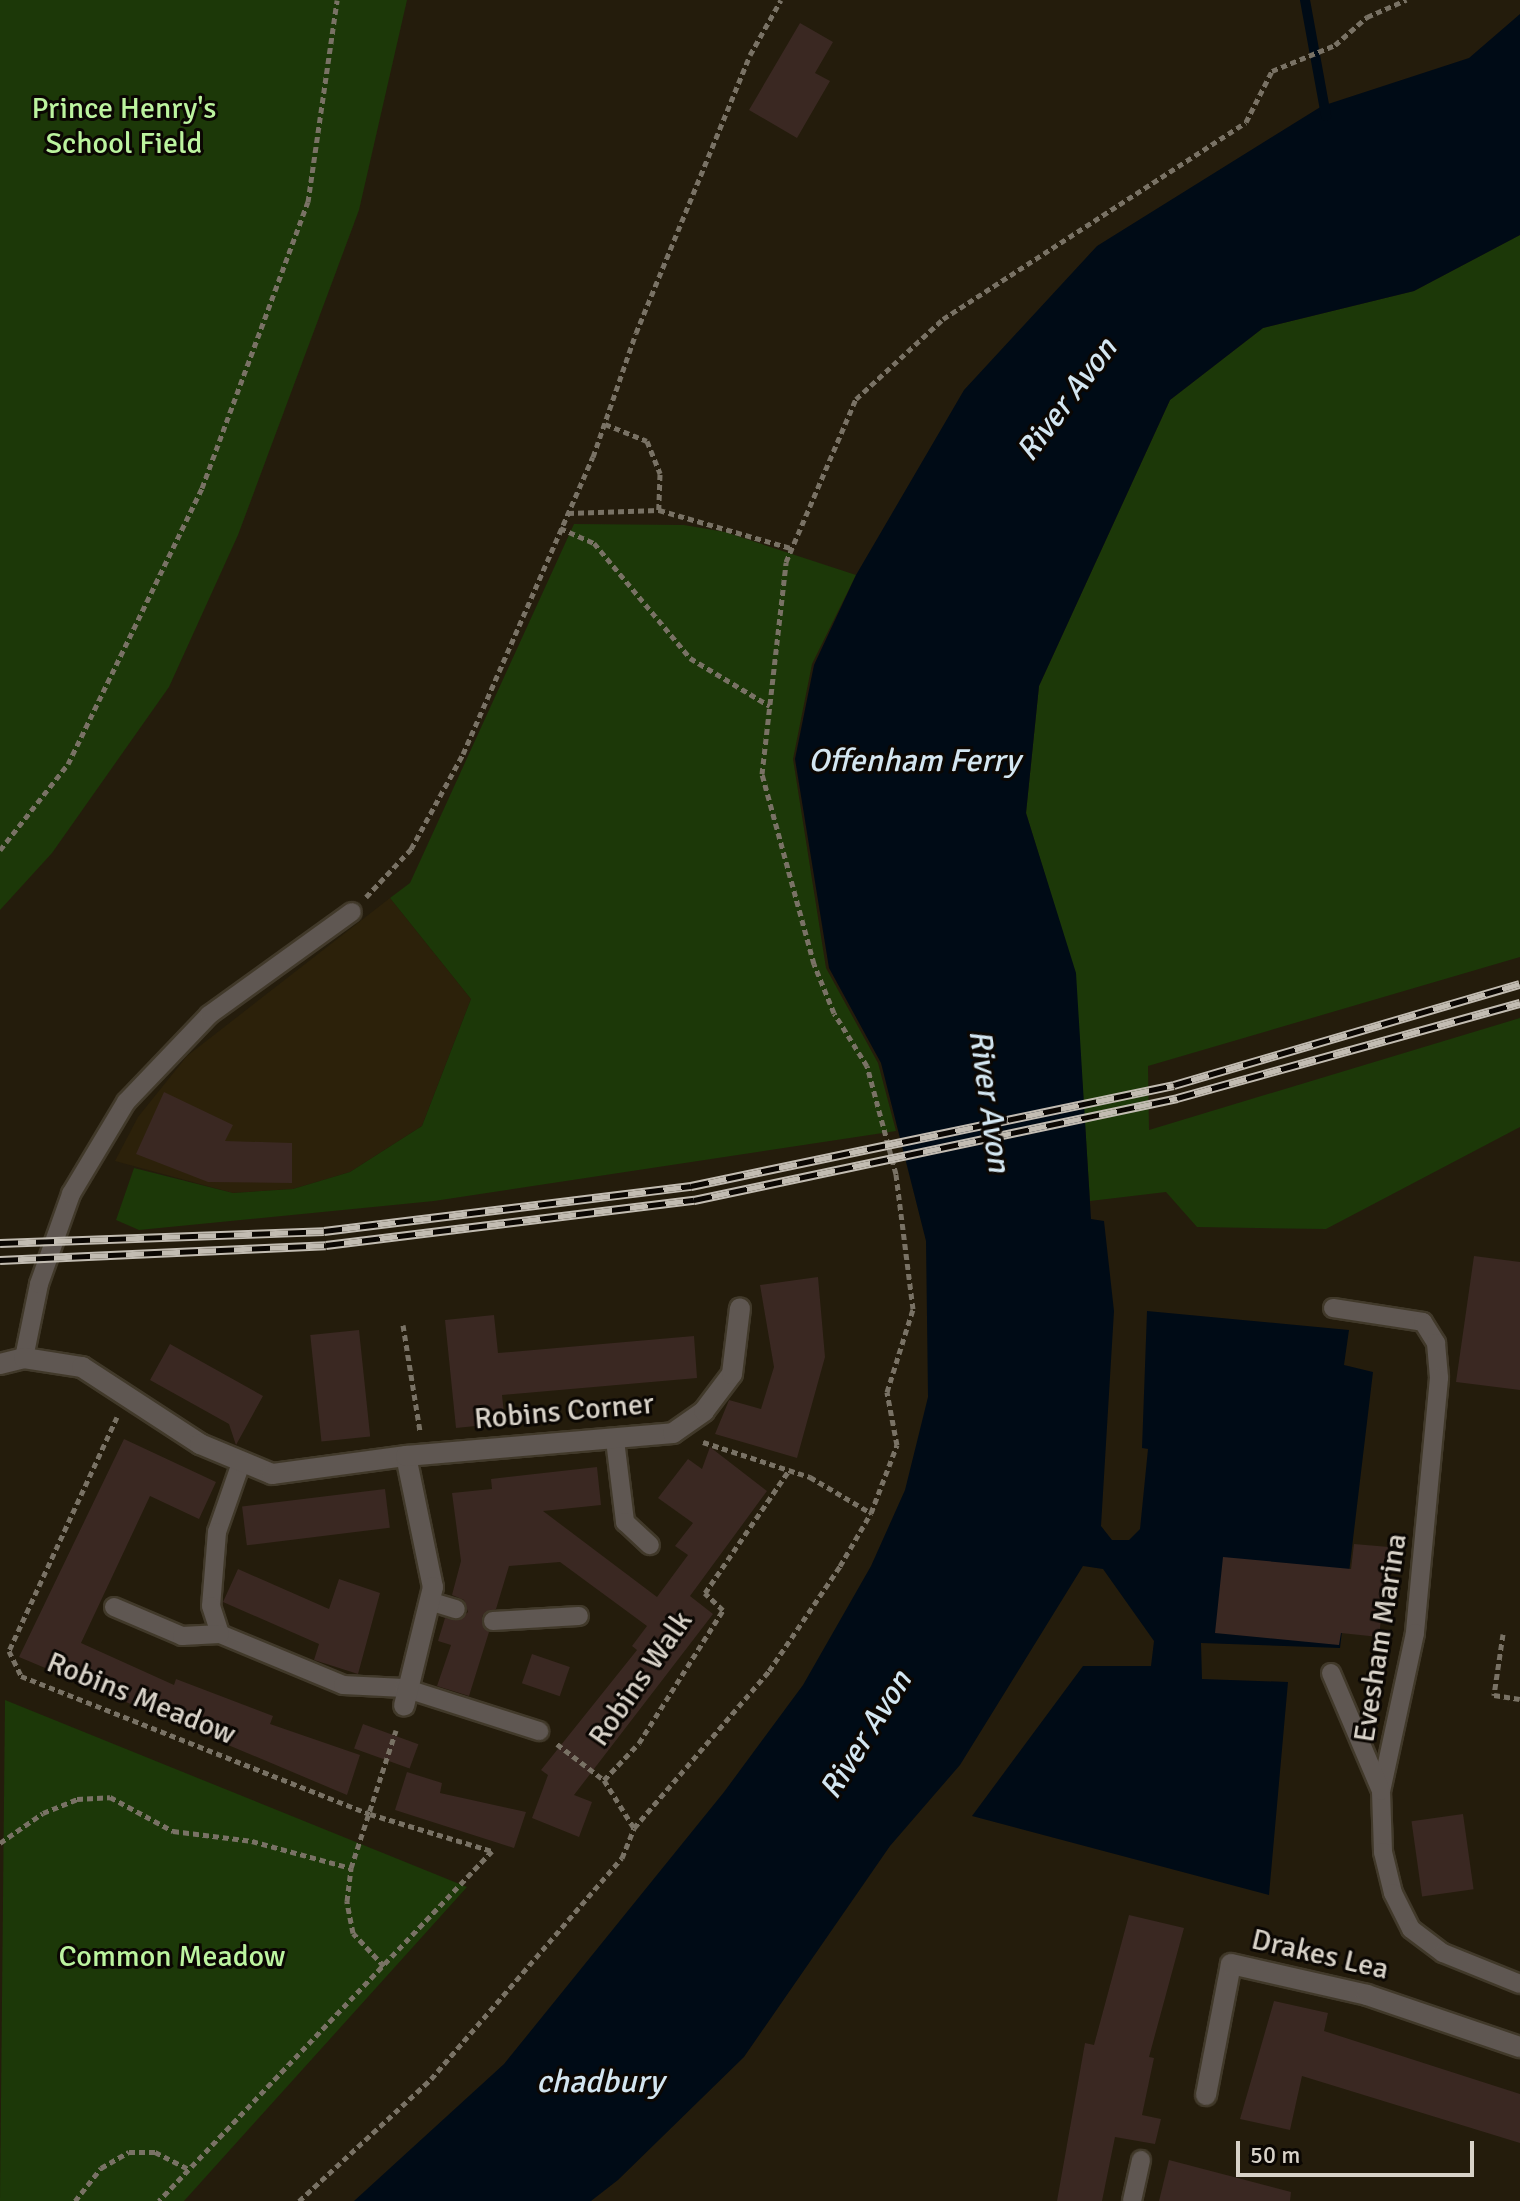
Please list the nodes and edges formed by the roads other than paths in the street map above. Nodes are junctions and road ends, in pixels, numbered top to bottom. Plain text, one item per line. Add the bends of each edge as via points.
1 (352, 912) road end
2 (740, 1308) dead end
3 (1333, 1308) dead end
4 (24, 1358) junction
5 (0, 1364) edge
6 (615, 1440) junction
7 (415, 1456) junction
8 (241, 1463) junction
9 (650, 1545) dead end
10 (429, 1601) junction
11 (114, 1607) dead end
12 (456, 1609) dead end
13 (579, 1616) dead end
14 (493, 1621) dead end
15 (220, 1634) junction
16 (1331, 1673) dead end
17 (404, 1697) junction
18 (539, 1731) road end
19 (1381, 1791) junction
20 (1520, 1984) edge
21 (1520, 2047) edge
22 (1206, 2095) dead end
23 (1141, 2160) dead end
24 (1132, 2201) edge

1 - 4 lane via 209,1015 126,1102 71,1194 39,1284
2 - 6 street, Robins Corner via 732,1374 704,1411 673,1433
3 - 19 lane, Evesham Marina via 1423,1322 1436,1343 1439,1378 1415,1633
4 - 5 street
4 - 8 street, Robins Corner via 82,1367
6 - 7 street, Robins Corner
6 - 9 lane via 625,1522
7 - 8 street, Robins Corner via 272,1474
7 - 10 street via 433,1587
8 - 15 lane via 217,1532 211,1606
10 - 12 lane
10 - 17 street
11 - 15 lane via 182,1636
13 - 14 lane
15 - 17 lane, Robins Walk via 343,1685
16 - 19 lane
17 - 18 lane, Robins Walk
19 - 20 lane, Evesham Marina via 1383,1852 1411,1929 1472,1969
21 - 22 street, Drakes Lea via 1367,1995 1231,1964
23 - 24 lane

